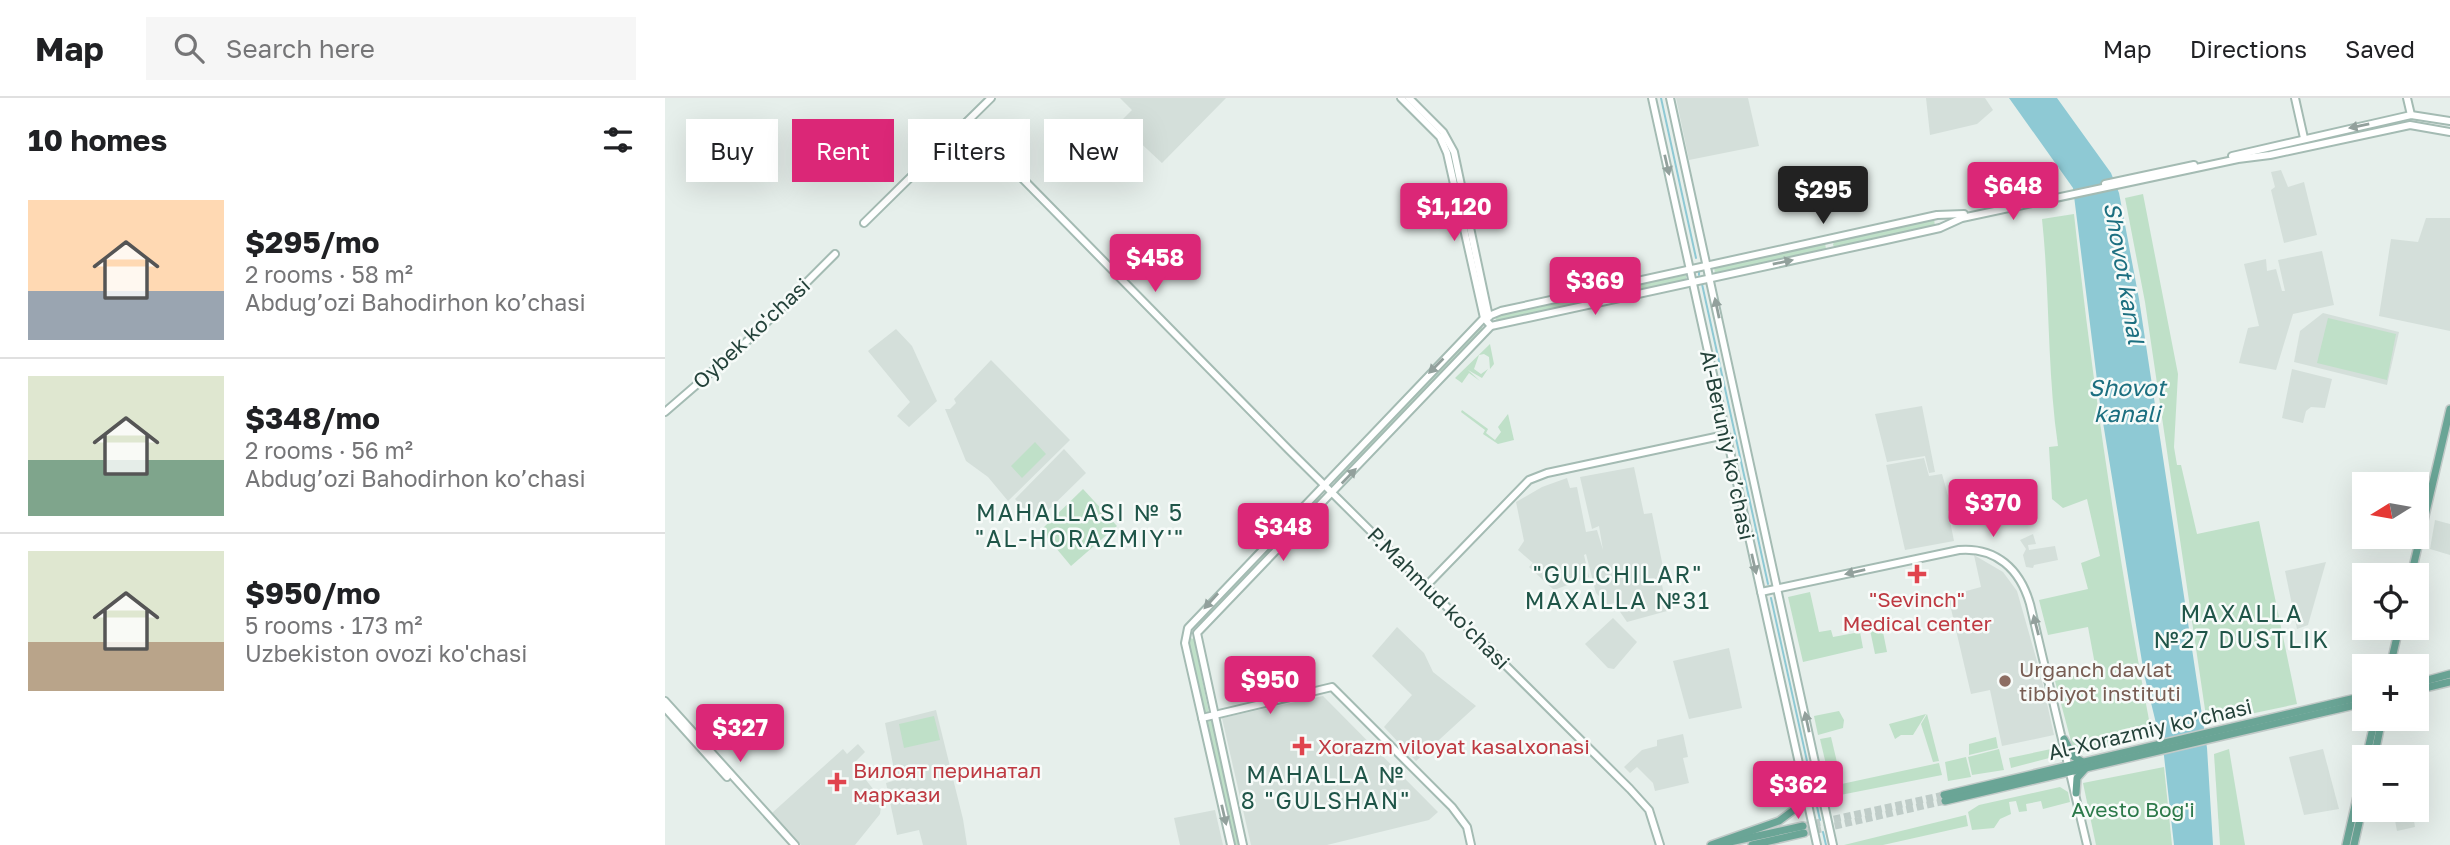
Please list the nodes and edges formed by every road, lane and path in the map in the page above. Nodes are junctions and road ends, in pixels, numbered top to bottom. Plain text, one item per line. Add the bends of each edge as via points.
1 (991, 98) edge
2 (1401, 98) edge
3 (1409, 98) edge
4 (1652, 98) edge
5 (1670, 98) edge
6 (2295, 98) edge
7 (2407, 98) edge
8 (2411, 115) junction
9 (970, 119) edge
10 (2384, 121) junction
11 (2450, 121) edge
12 (2386, 130) junction
13 (2450, 132) edge
14 (2304, 138) junction
15 (1451, 153) junction
16 (2148, 177) junction
17 (908, 180) edge
18 (1026, 182) edge
19 (2058, 197) junction
20 (865, 223) dead end
21 (835, 254) dead end
22 (1707, 264) junction
23 (1689, 268) junction
24 (1710, 278) junction
25 (1692, 282) junction
26 (1486, 317) junction
27 (1491, 326) junction
28 (2450, 409) edge
29 (665, 412) edge
30 (1725, 435) junction
31 (1324, 484) junction
32 (1333, 493) junction
33 (2414, 563) edge
34 (1431, 581) dead end
35 (1777, 589) junction
36 (1761, 592) junction
37 (1188, 628) junction
38 (1197, 633) junction
39 (2450, 674) edge
40 (2429, 680) edge
41 (2450, 682) edge
42 (2429, 687) edge
43 (2352, 699) edge
44 (665, 701) edge
45 (2352, 706) edge
46 (665, 708) edge
47 (1213, 716) junction
48 (1202, 718) junction
49 (2232, 732) junction
50 (2064, 739) junction
51 (2085, 766) junction
52 (2071, 769) junction
53 (2076, 793) junction
54 (1806, 796) junction
55 (1945, 798) tunnel mouth
56 (2352, 819) edge
57 (2359, 822) edge
58 (792, 845) edge
59 (1231, 845) edge
60 (1243, 845) edge
61 (1471, 845) edge
62 (1660, 845) edge
63 (1711, 845) edge
64 (1719, 845) edge
65 (1752, 845) edge
66 (1817, 845) edge
67 (1833, 845) edge
68 (2087, 845) edge
69 (2346, 845) edge
70 (2354, 845) edge

1 - 9 main road
2 - 15 main road
3 - 15 main road via 1443,132
4 -> 23 main road, Al-Beruniy ko’chasi
5 - 22 main road, Al-Beruniy ko’chasi
6 - 14 main road
7 - 8 main road
8 - 10 main road
8 - 11 main road
10 - 12 main road
10 -> 14 main road
12 - 13 main road via 2410,125
12 - 16 main road
14 - 16 main road
15 - 26 main road
16 - 19 main road
17 - 20 main road
18 - 31 main road, P.Mahmud ko'chasi
19 - 22 main road via 1961,215 1937,215
24 -> 19 main road
21 - 29 main road, Oybek ko'chasi via 753,336
22 - 23 main road
22 - 24 main road, Al-Beruniy ko’chasi
23 - 25 main road, Al-Beruniy ko’chasi
23 - 26 main road
24 - 25 main road
35 -> 24 main road, Al-Beruniy ko’chasi
25 - 27 main road
25 - 30 main road, Al-Beruniy ko’chasi
26 - 27 main road
26 -> 31 main road
32 -> 27 main road
28 - 33 main road
30 - 34 main road via 1529,480
30 -> 36 main road, Al-Beruniy ko’chasi
31 - 32 main road, P.Mahmud ko'chasi
31 -> 37 main road
32 - 38 main road
32 - 62 main road, P.Mahmud ko'chasi via 1630,789 1649,810
35 - 36 main road
50 -> 35 main road via 2027,592 2015,571 1998,556 1959,550
67 -> 35 main road, Al-Beruniy ko’chasi
36 - 54 main road, Al-Beruniy ko’chasi
37 - 38 main road
37 - 48 main road via 1185,643
38 - 47 main road
39 - 40 main road
41 - 42 main road
43 - 49 main road, Al-Xorazmiy ko’chasi
44 - 58 main road
45 - 49 main road, Al-Xorazmiy ko’chasi
46 - 58 main road
47 - 48 main road
47 - 60 main road
47 - 61 main road via 1332,687 1452,807 1467,827
48 -> 59 main road
49 - 51 main road, Al-Xorazmiy ko’chasi
50 - 51 main road
50 - 52 main road
51 - 52 main road, Al-Xorazmiy ko’chasi
51 - 53 main road via 2077,778
52 - 53 main road
52 - 55 main road, Al-Xorazmiy ko’chasi
53 - 68 main road
54 - 63 main road via 1779,821
54 - 66 main road, Al-Beruniy ko’chasi
56 - 69 main road
57 - 70 main road
64 - 65 main road via 1803,830

